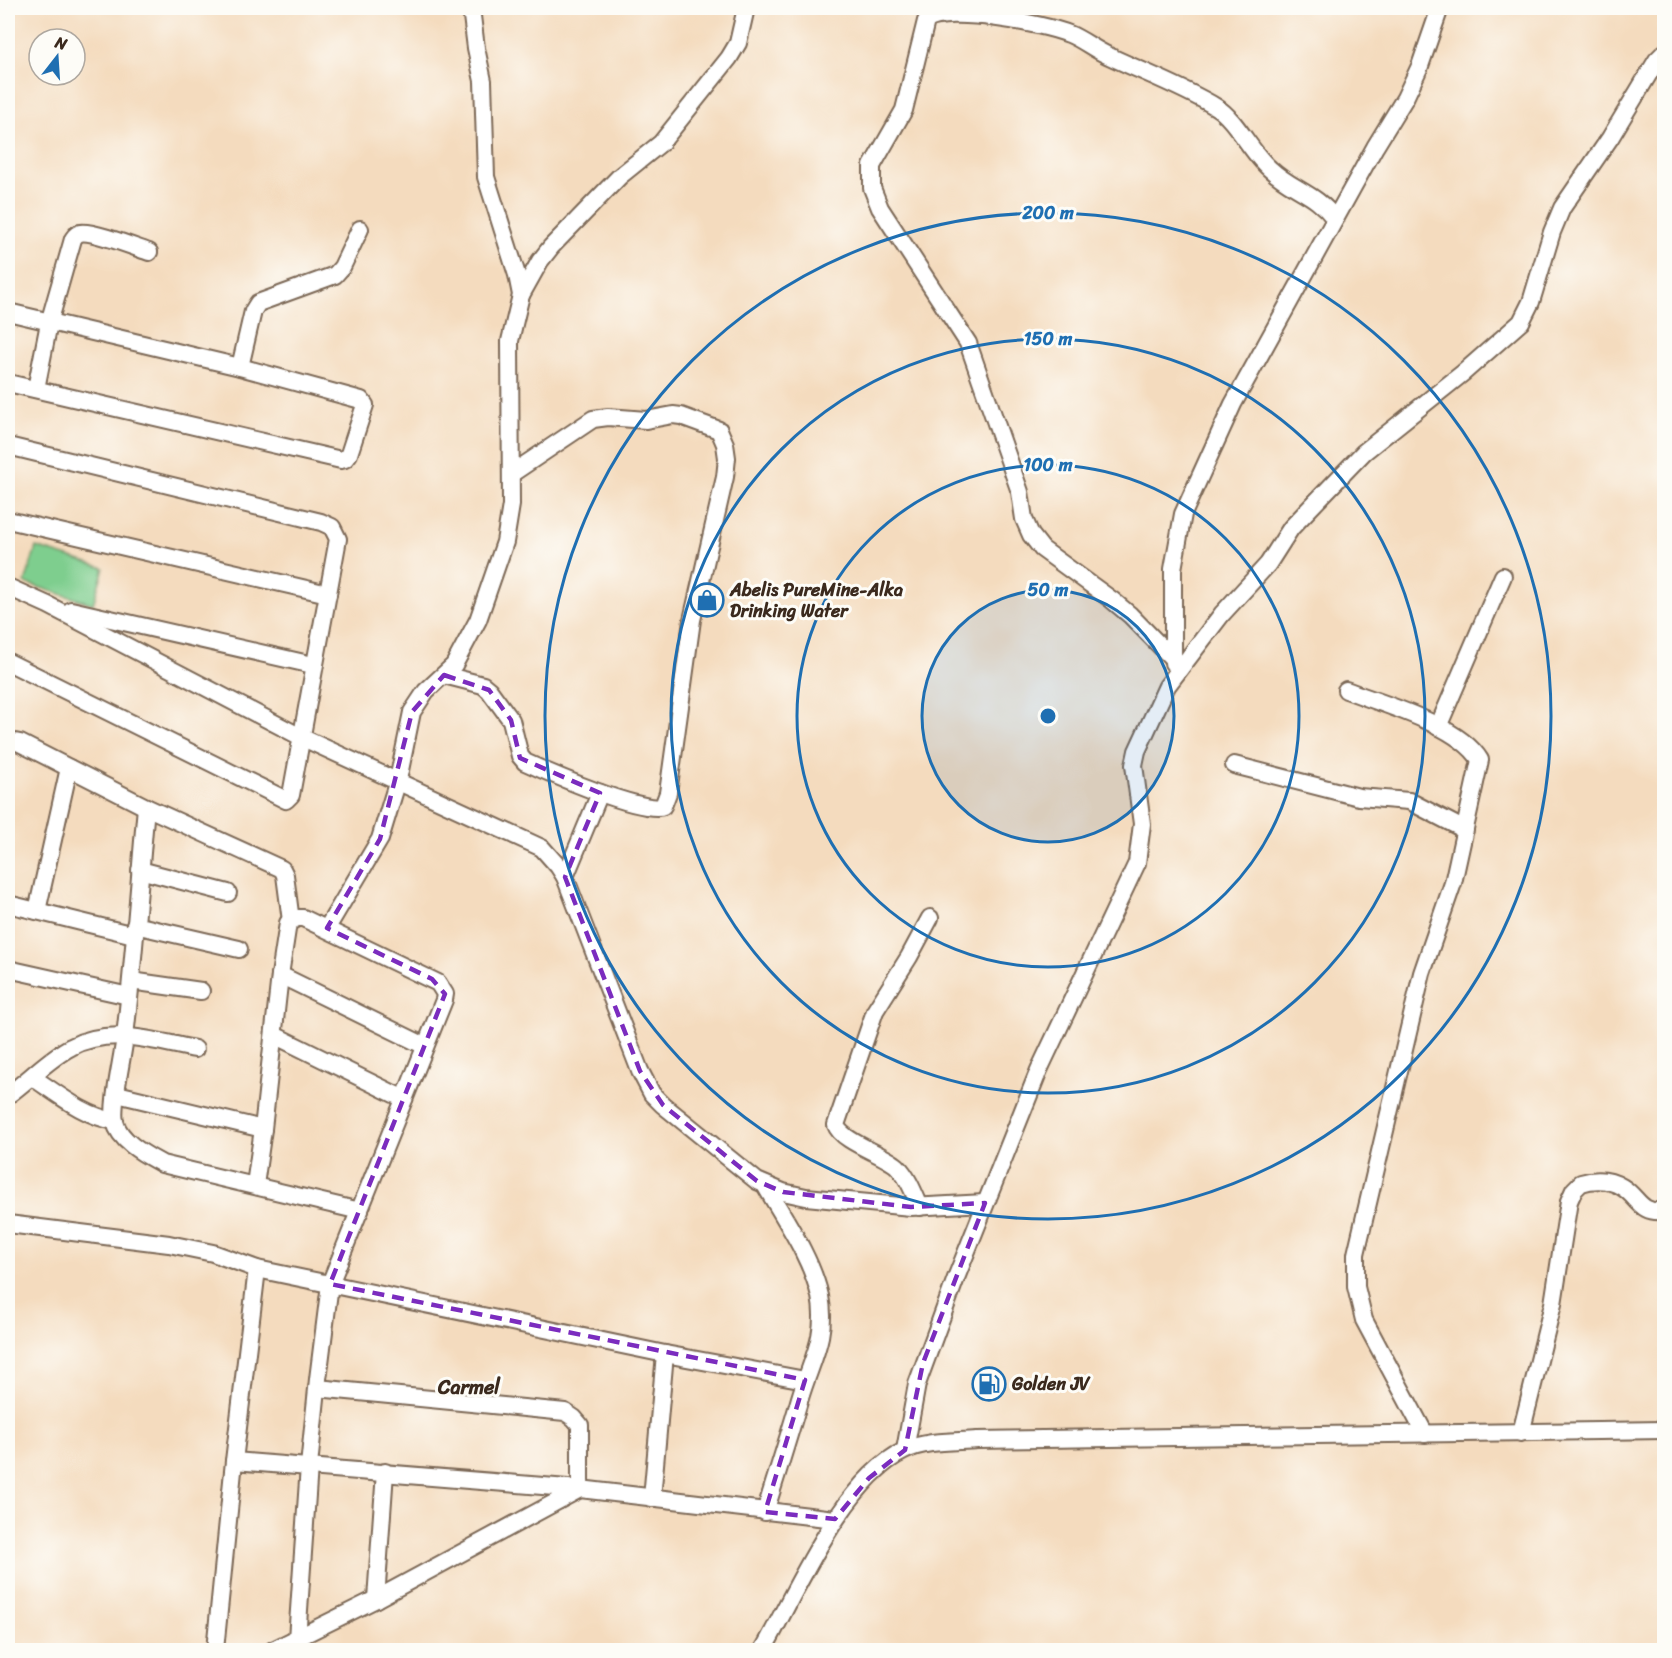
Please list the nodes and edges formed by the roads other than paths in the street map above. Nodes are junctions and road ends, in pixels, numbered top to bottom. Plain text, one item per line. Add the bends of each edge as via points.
1 (471, 8) edge
2 (746, 8) edge
3 (1440, 8) edge
4 (1665, 53) edge
5 (1335, 219) junction
6 (360, 229) dead end
7 (150, 252) dead end
8 (521, 295) junction
9 (8, 312) edge
10 (49, 323) junction
11 (240, 367) junction
12 (8, 383) edge
13 (36, 389) junction
14 (8, 446) edge
15 (511, 474) junction
16 (8, 520) edge
17 (1503, 576) dead end
18 (8, 586) edge
19 (328, 594) junction
20 (48, 605) junction
21 (1173, 659) junction
22 (8, 662) edge
23 (313, 665) junction
24 (444, 675) junction
25 (1173, 677) junction
26 (1346, 690) dead end
27 (1438, 727) junction
28 (301, 737) junction
29 (8, 743) edge
30 (1234, 765) dead end
31 (69, 768) junction
32 (398, 780) junction
33 (600, 793) junction
34 (146, 807) junction
35 (1465, 830) junction
36 (140, 870) junction
37 (565, 878) junction
38 (228, 893) dead end
39 (8, 904) edge
40 (37, 911) junction
41 (930, 918) dead end
42 (291, 921) junction
43 (327, 928) junction
44 (135, 930) junction
45 (239, 950) dead end
46 (8, 969) edge
47 (280, 975) junction
48 (130, 988) junction
49 (201, 991) dead end
50 (274, 1035) junction
51 (125, 1036) junction
52 (426, 1046) junction
53 (195, 1049) dead end
54 (32, 1077) junction
55 (11, 1089) edge
56 (117, 1094) junction
57 (404, 1100) junction
58 (115, 1121) junction
59 (263, 1129) junction
60 (255, 1185) junction
61 (765, 1185) junction
62 (986, 1203) junction
63 (920, 1207) junction
64 (360, 1211) junction
65 (1665, 1211) edge
66 (8, 1224) edge
67 (257, 1269) junction
68 (330, 1284) junction
69 (665, 1354) junction
70 (805, 1380) junction
71 (317, 1388) junction
72 (1665, 1430) edge
73 (1521, 1433) junction
74 (1425, 1434) junction
75 (905, 1450) junction
76 (234, 1461) junction
77 (309, 1466) junction
78 (385, 1472) junction
79 (580, 1489) junction
80 (652, 1498) junction
81 (765, 1512) junction
82 (835, 1520) junction
83 (376, 1599) junction
84 (297, 1639) junction
85 (215, 1650) edge
86 (273, 1650) edge
87 (763, 1650) edge

1 - 8 street via 483,81 486,177
2 - 8 street via 738,43 729,58 661,143 620,176 551,248
3 - 5 street via 1405,98
4 - 25 street via 1562,208 1521,322 1348,468 1291,528 1268,564 1222,614
5 - 21 street via 1233,404 1183,514 1173,569
5 - 21 street via 1313,196 1270,170 1220,109 1070,34 969,14 933,16 926,21 904,110 872,166 875,198 968,343 1031,535 1042,549 1130,615
6 - 11 street via 335,275 258,303
7 - 10 street via 82,232 76,235
8 - 15 street via 510,341
9 - 10 street
10 - 11 street
10 - 13 street
11 - 13 street via 363,401 348,457 338,459
12 - 13 street
14 - 19 street via 325,523 338,539
15 - 24 street via 509,526 502,552 478,620 462,653
15 - 33 street via 600,417 646,420 681,416 712,426 723,436 727,467 692,620 666,799 663,806 653,808
16 - 19 street
17 - 27 street
18 - 20 street
19 - 23 street
20 - 23 street
20 - 28 street
21 - 25 street
22 - 28 street via 283,800 291,795
23 - 28 street
24 - 32 street via 426,691 412,712
24 - 33 street via 489,690 511,720 525,762
25 - 62 street via 1134,765 1142,824 1137,863 1039,1070
26 - 27 street
27 - 35 street via 1480,760
28 - 32 street
29 - 31 street via 20,743
30 - 35 street via 1359,797 1409,801
31 - 34 street
31 - 40 street
32 - 37 street via 533,843 550,856
32 - 43 street via 380,839
33 - 37 street
34 - 36 street
34 - 42 street via 282,869
35 - 74 street via 1451,892 1422,973 1356,1254 1356,1287 1364,1320
36 - 38 street
36 - 44 street
37 - 61 street via 652,1094
39 - 40 street
40 - 44 street
41 - 63 street via 875,1011 836,1125 842,1134 898,1168
42 - 43 street via 303,918
42 - 47 street via 286,929
43 - 52 street via 432,979 443,989 444,1000
44 - 45 street
44 - 48 street
46 - 48 street
47 - 50 street
47 - 52 street
48 - 49 street
48 - 51 street
50 - 57 street
50 - 59 street
51 - 53 street
51 - 54 street via 96,1037 69,1047
51 - 56 street
52 - 57 street
54 - 55 street
54 - 58 street via 89,1113
56 - 58 street
56 - 59 street
57 - 64 street
58 - 60 street via 135,1149 162,1164
59 - 60 street
60 - 64 street
61 - 63 street via 806,1197
61 - 70 street via 811,1268 820,1298 821,1335
62 - 63 street
62 - 75 street via 917,1384
64 - 68 street
65 - 73 street via 1642,1207 1623,1187 1607,1181 1581,1183 1574,1190 1553,1304
66 - 67 street via 169,1244 213,1253
67 - 68 street
67 - 76 street
68 - 69 street
68 - 71 street
69 - 70 street
69 - 80 street
70 - 81 street
71 - 77 street
71 - 79 street via 565,1412 580,1425
72 - 73 street
73 - 74 street
74 - 75 street via 977,1440 932,1443
75 - 82 street via 869,1478
76 - 77 street
76 - 85 street
77 - 78 street
77 - 84 street
78 - 79 street
78 - 83 street
79 - 80 street
79 - 83 street
80 - 81 street
81 - 82 street
82 - 87 street
83 - 84 street
84 - 86 street

